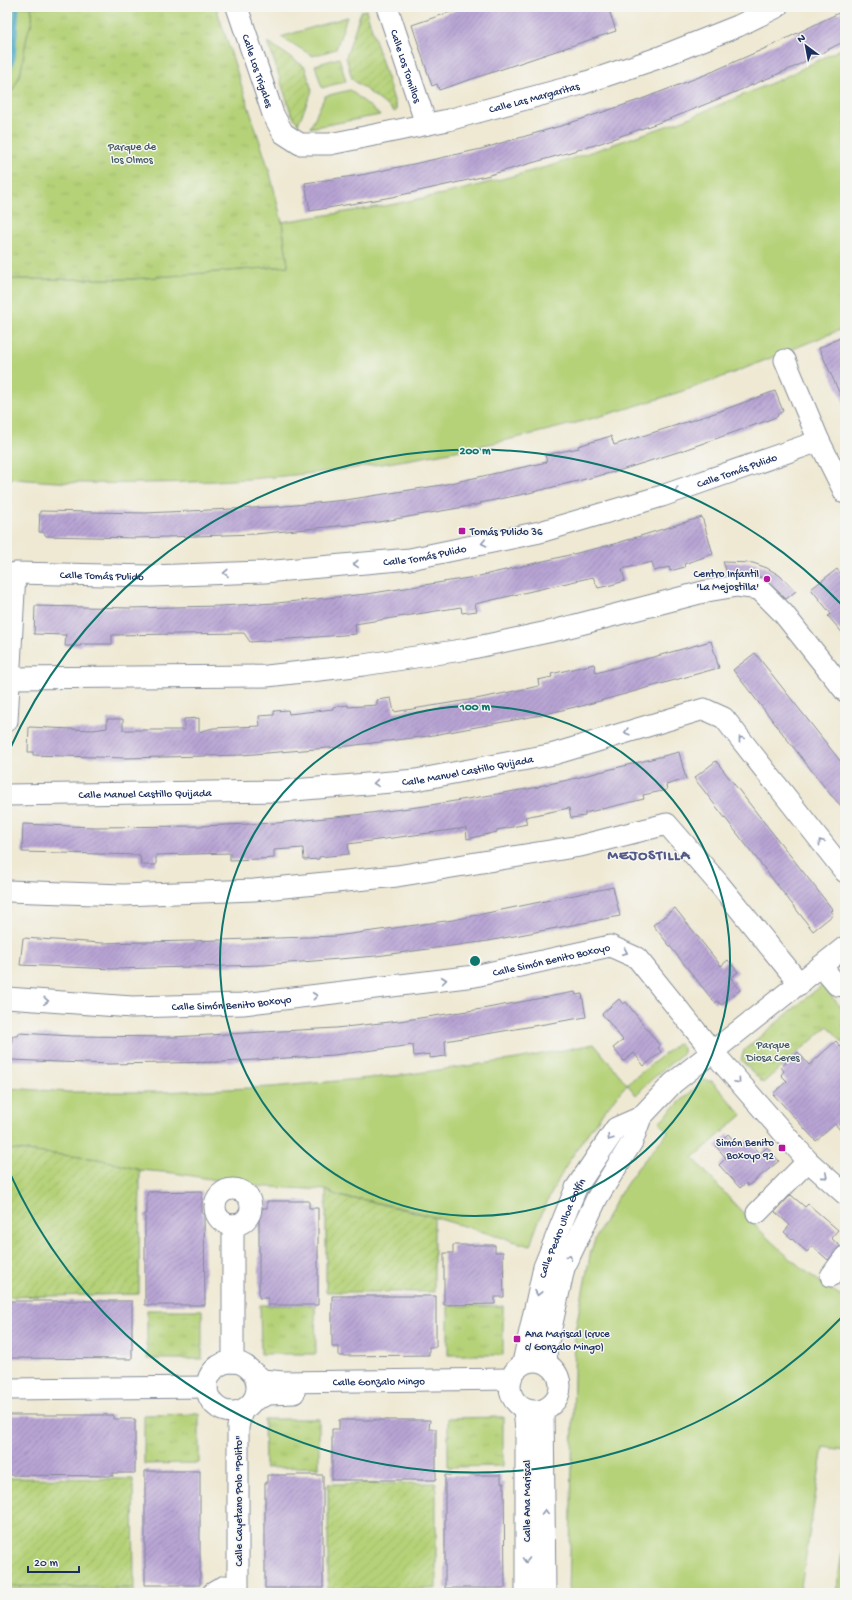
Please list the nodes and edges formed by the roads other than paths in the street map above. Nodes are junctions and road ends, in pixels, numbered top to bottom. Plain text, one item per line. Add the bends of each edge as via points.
1 (237, 7) edge
2 (387, 7) edge
3 (777, 7) edge
4 (426, 124) junction
5 (283, 133) joint
6 (785, 360) dead end
7 (819, 441) junction
8 (845, 493) edge
9 (9, 678) junction
10 (845, 691) edge
11 (7, 721) edge
12 (7, 795) edge
13 (845, 872) edge
14 (7, 891) edge
15 (845, 947) edge
16 (821, 966) junction
17 (800, 984) junction
18 (845, 986) edge
19 (7, 998) edge
20 (712, 1051) junction
21 (641, 1117) junction
22 (808, 1161) junction
23 (845, 1194) edge
24 (757, 1213) dead end
25 (233, 1225) dead end
26 (845, 1257) edge
27 (831, 1276) dead end
28 (523, 1363) junction
29 (547, 1363) junction
30 (242, 1366) junction
31 (208, 1387) junction
32 (510, 1387) junction
33 (7, 1389) edge
34 (241, 1407) junction
35 (534, 1410) junction
36 (225, 1591) edge
37 (526, 1593) edge
38 (546, 1593) edge

1 - 5 street, Calle Los Trigales via 272,114
2 - 4 street, Calle Los Tomillos
3 - 4 street, Calle Las Margaritas via 738,26 655,59 578,85
4 - 5 street, Calle Las Margaritas via 330,144 300,144
6 - 7 street
7 - 8 street
7 -> 9 street, Calle Tomás Pulido via 662,496 540,532 410,559 264,572 151,576 15,572
9 - 10 street via 267,676 363,665 468,649 737,586 759,589 783,613
9 - 11 street
13 -> 12 street, Calle Manuel Castillo Quijada via 724,718 704,709 554,754 416,780 281,791
14 - 17 street via 123,895 254,890 397,876 580,846 667,824 720,884
15 - 16 street, Calle Pedro Ulloa Golfín
16 - 17 street, Calle Pedro Ulloa Golfín
16 - 18 street via 837,985
17 - 20 street, Calle Pedro Ulloa Golfín
19 -> 20 street, Calle Simón Benito Boxoyo via 132,1007 243,1004 475,976 610,946 637,958
20 - 21 street, Calle Pedro Ulloa Golfín via 673,1083
20 -> 22 street, Calle Simón Benito Boxoyo
21 -> 28 street, Calle Pedro Ulloa Golfín via 616,1128 576,1188 544,1267
29 -> 21 street, Calle Pedro Ulloa Golfín via 546,1351 564,1268 597,1198 632,1142
22 -> 23 street, Calle Simón Benito Boxoyo
22 - 24 street
25 - 30 street
26 - 27 street
28 - 29 street via 535,1360
28 - 32 street via 515,1370
29 - 35 street via 556,1371 560,1382 559,1394 553,1404
30 - 31 street via 225,1363 212,1372
30 - 32 street, Calle Gonzalo Mingo via 263,1380 283,1382
30 - 34 street via 255,1377 257,1392
31 - 33 street
31 - 34 street via 209,1395 218,1408
32 - 34 street, Calle Gonzalo Mingo via 269,1394
32 - 35 street via 516,1403
34 - 36 street, Calle Cayetano Polo "Polito"
35 -> 37 street, Calle Ana Mariscal via 526,1431
38 -> 35 street, Calle Ana Mariscal

